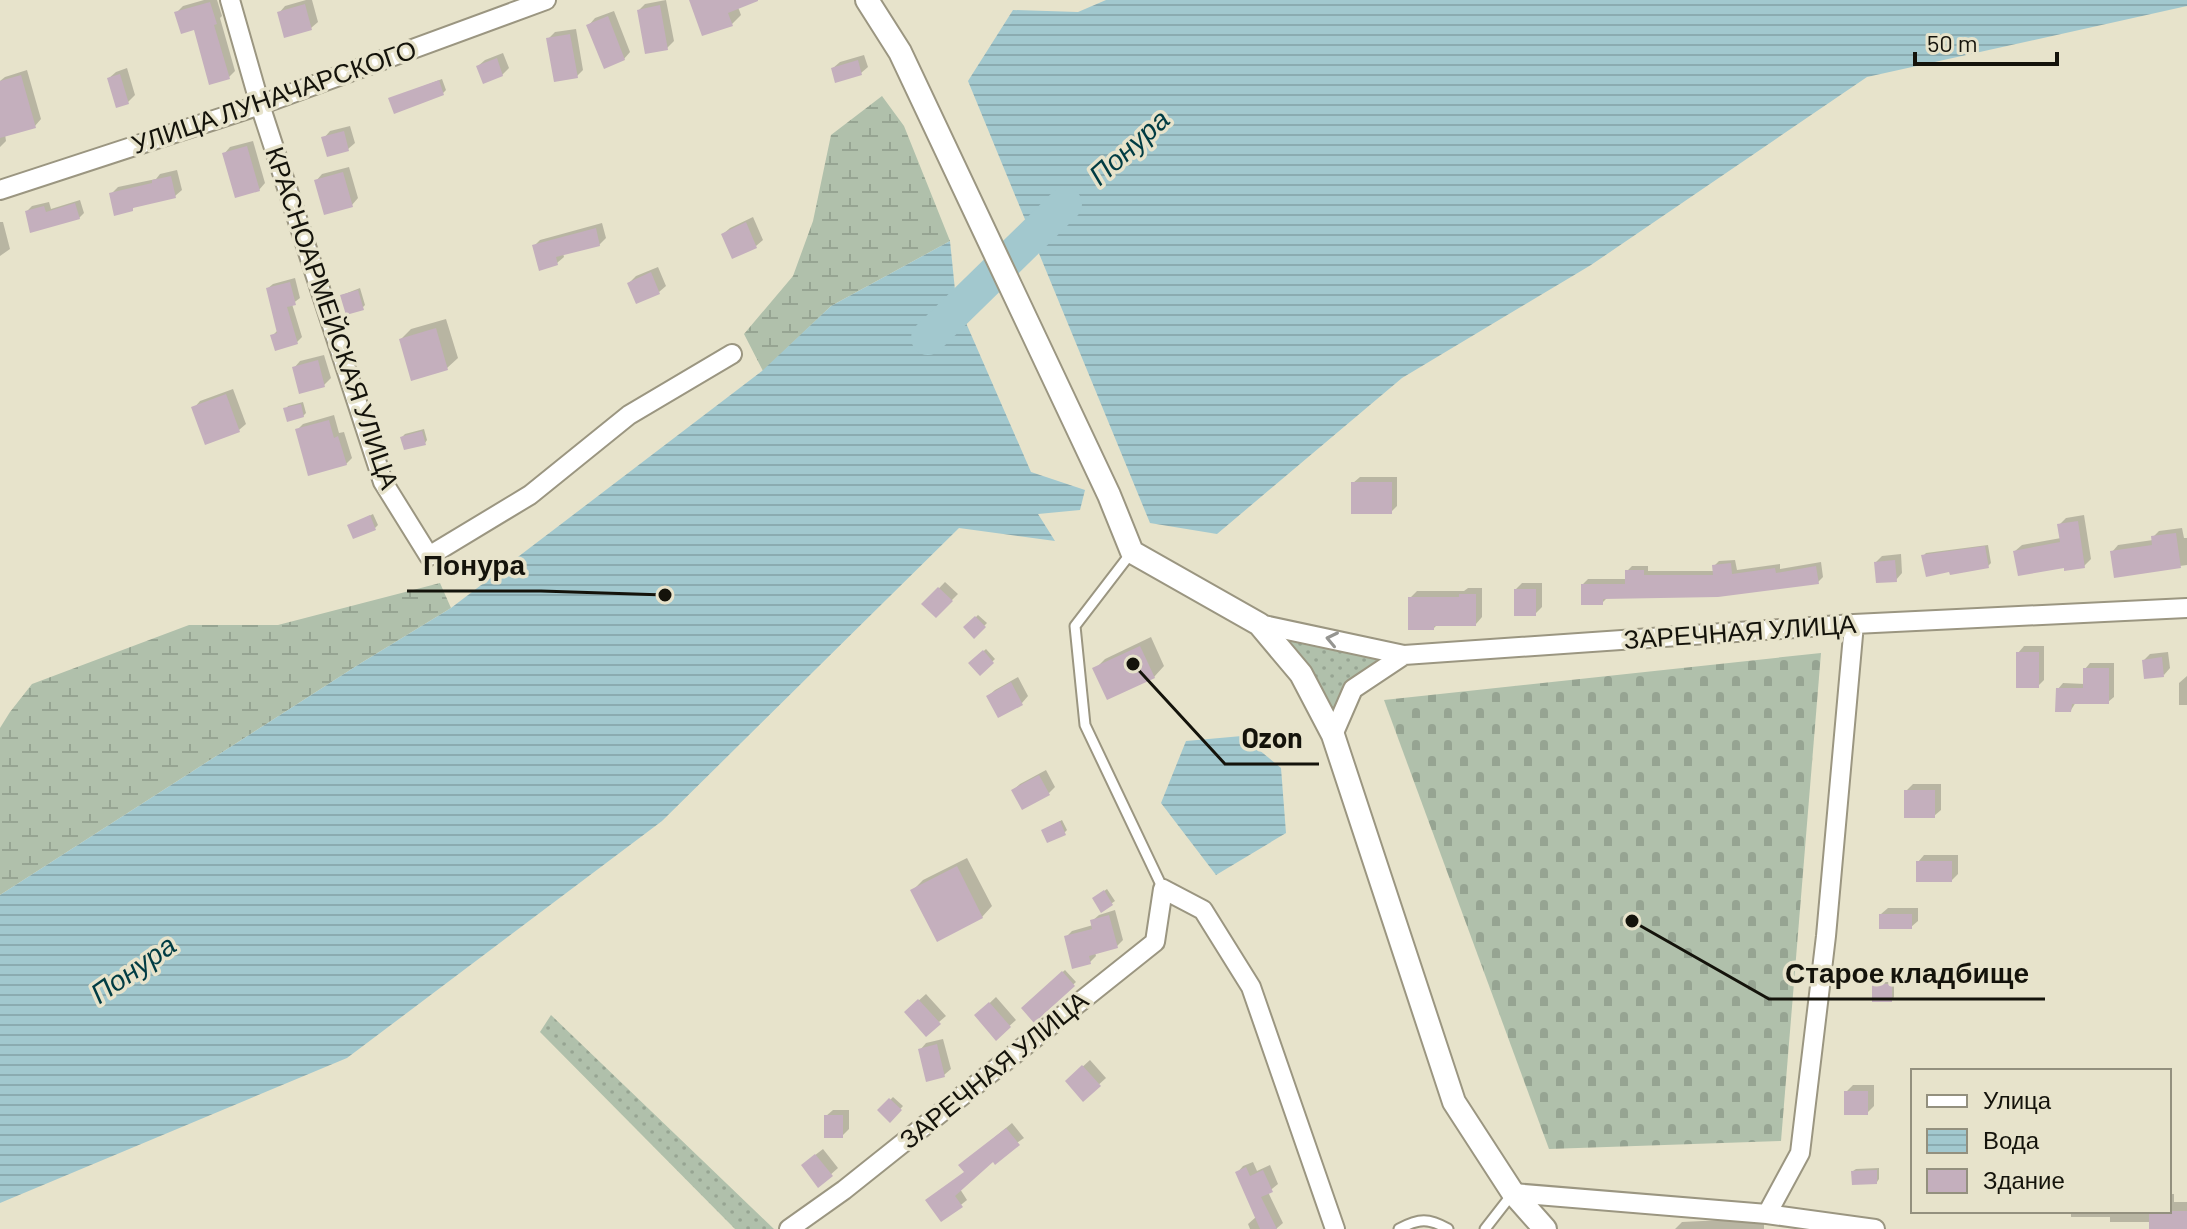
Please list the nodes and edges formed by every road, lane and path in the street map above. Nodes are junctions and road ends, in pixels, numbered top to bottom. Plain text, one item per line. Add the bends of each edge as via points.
1 (230, 0) edge
2 (546, 0) edge
3 (867, 0) edge
4 (886, 0) edge
5 (900, 52) junction
6 (260, 105) junction
7 (0, 190) edge
8 (732, 354) dead end
9 (1132, 552) junction
10 (2187, 608) edge
11 (1259, 624) junction
12 (1854, 624) junction
13 (1404, 655) junction
14 (1333, 735) junction
15 (1163, 889) junction
16 (1513, 1193) junction
17 (1767, 1214) junction
18 (789, 1229) edge
19 (1335, 1229) edge
20 (1399, 1229) edge
21 (1448, 1229) edge
22 (1485, 1229) edge
23 (1545, 1229) edge
24 (1875, 1229) edge

1 - 6 street, КРАСНОАРМЕЙСКАЯ УЛИЦА
2 - 6 street, УЛИЦА ЛУНАЧАРСКОГО
3 - 5 street
4 - 5 street
5 - 9 street
6 - 7 street, УЛИЦА ЛУНАЧАРСКОГО
6 - 8 street, КРАСНОАРМЕЙСКАЯ УЛИЦА via 383,482 429,556 530,495 629,415
9 - 11 street
9 - 15 lane via 1075,626 1085,725
10 - 12 street, ЗАРЕЧНАЯ УЛИЦА
13 -> 11 street
11 - 14 street via 1301,674
12 - 13 street, ЗАРЕЧНАЯ УЛИЦА
12 - 17 street via 1800,1153
13 - 14 street, ЗАРЕЧНАЯ УЛИЦА via 1353,689
14 - 16 street via 1454,1102
15 - 18 street, ЗАРЕЧНАЯ УЛИЦА via 1155,942
15 - 19 street via 1203,910 1251,987
16 - 17 street
16 - 22 lane
16 - 23 street
17 - 24 street
20 - 21 lane via 1422,1220

